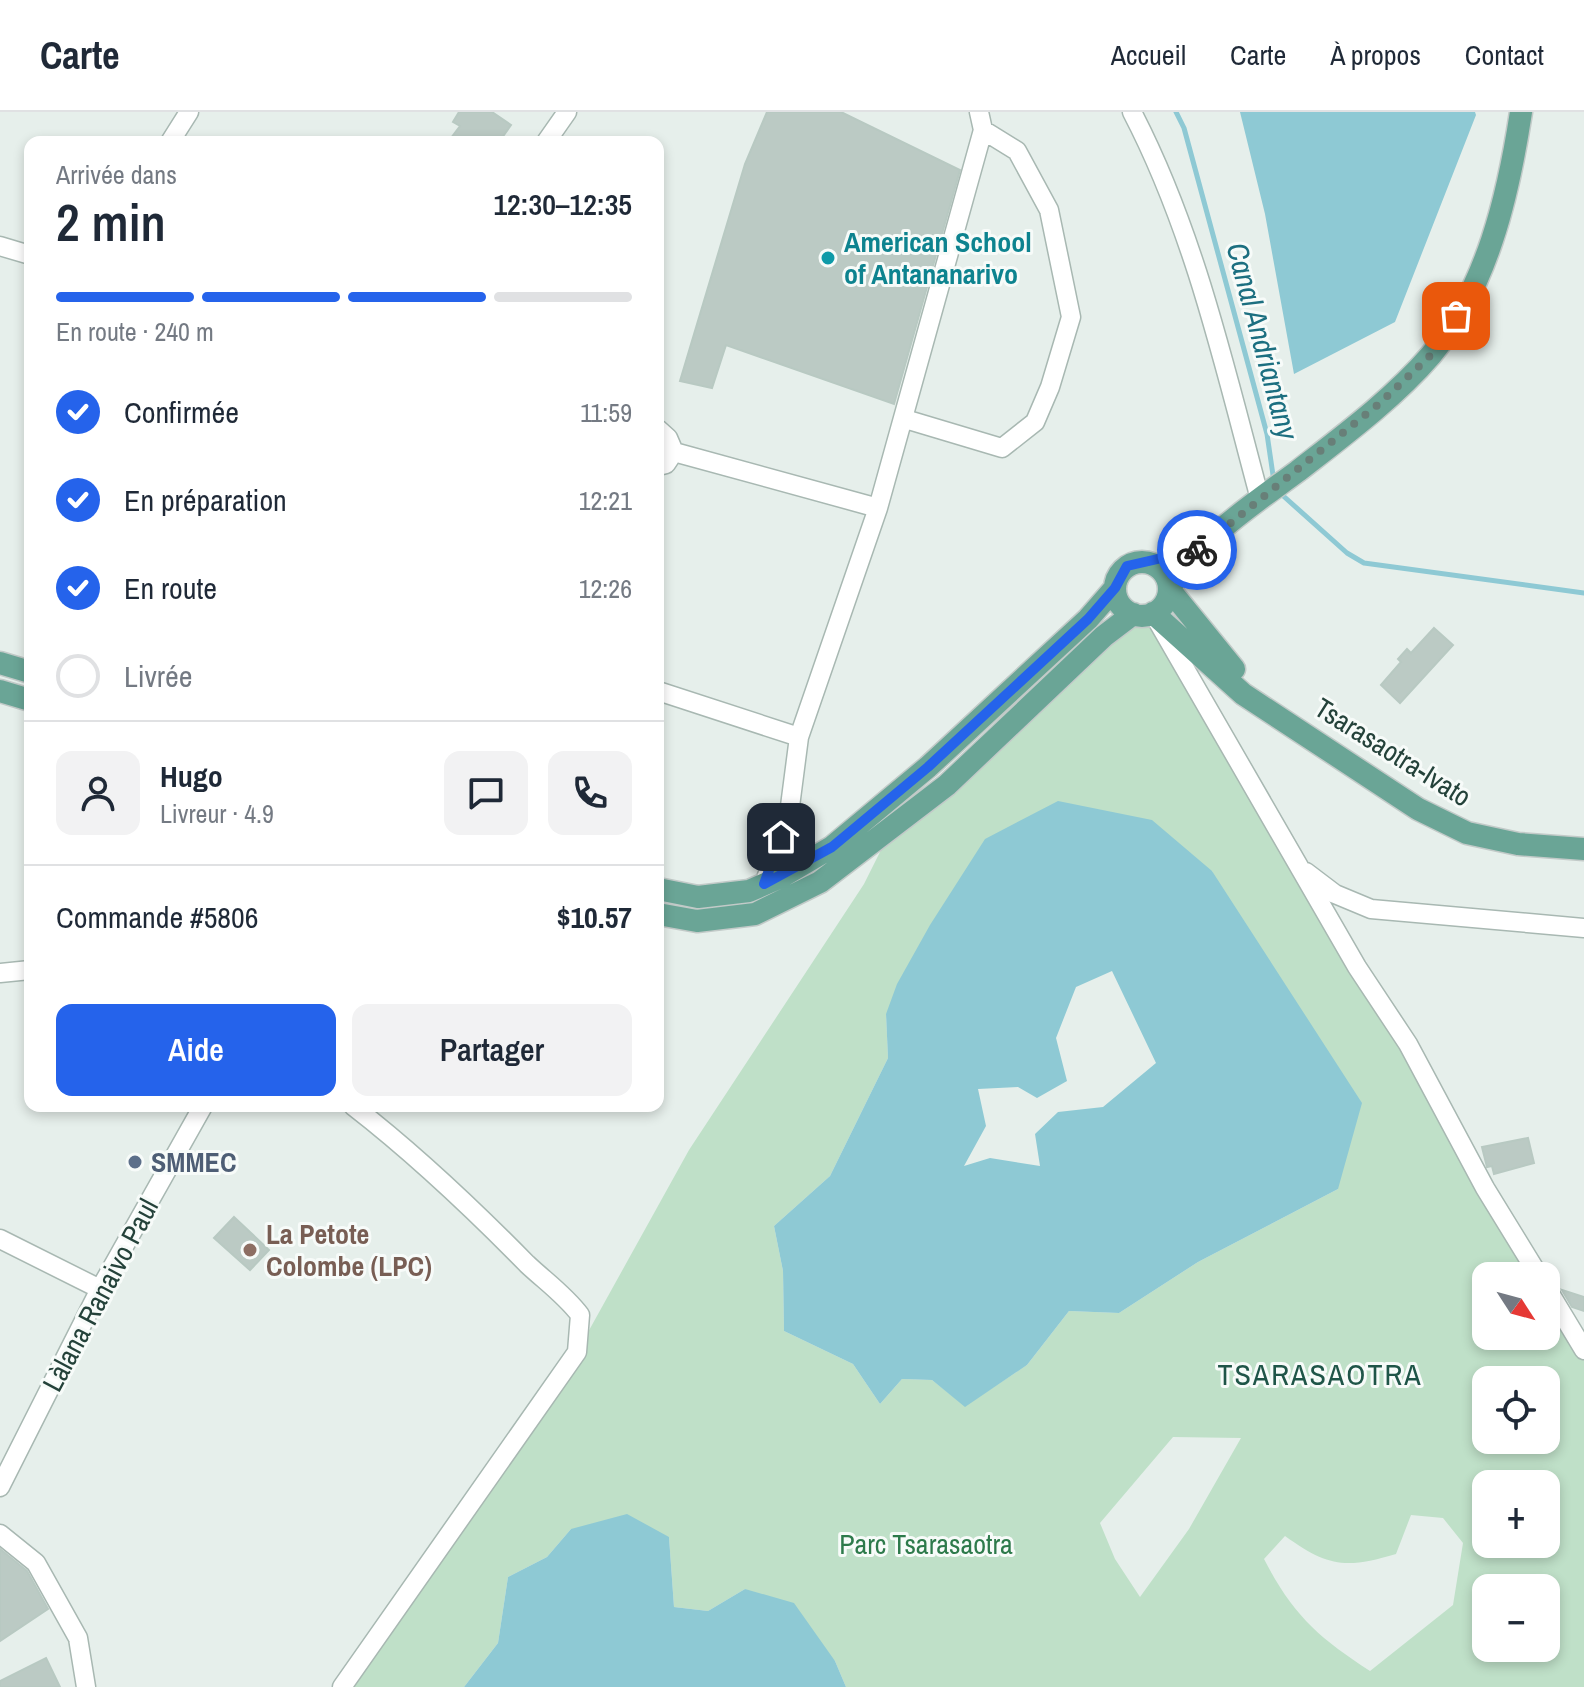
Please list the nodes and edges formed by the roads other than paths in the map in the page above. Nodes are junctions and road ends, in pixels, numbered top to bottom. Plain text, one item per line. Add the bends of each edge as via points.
1 (189, 112) edge
2 (567, 112) edge
3 (1132, 112) edge
4 (1521, 112) edge
5 (981, 121) edge
6 (174, 136) edge
7 (550, 136) edge
8 (0, 246) edge
9 (24, 253) edge
10 (905, 419) junction
11 (664, 434) edge
12 (674, 452) junction
13 (664, 464) edge
14 (1260, 499) junction
15 (878, 508) junction
16 (1199, 549) junction
17 (1151, 563) junction
18 (1115, 588) junction
19 (1169, 589) junction
20 (1143, 613) junction
21 (0, 663) edge
22 (24, 670) edge
23 (1228, 682) junction
24 (0, 691) edge
25 (664, 693) edge
26 (24, 698) edge
27 (1201, 700) junction
28 (1269, 709) junction
29 (799, 737) junction
30 (1584, 849) edge
31 (1301, 868) junction
32 (764, 884) junction
33 (664, 890) edge
34 (664, 915) edge
35 (1584, 928) edge
36 (24, 971) edge
37 (0, 973) edge
38 (200, 1112) edge
39 (360, 1112) edge
40 (0, 1239) edge
41 (1530, 1262) edge
42 (100, 1289) junction
43 (1560, 1310) edge
44 (1584, 1350) edge
45 (0, 1487) edge
46 (0, 1534) edge
47 (86, 1687) edge
48 (342, 1687) edge

1 - 6 street
2 - 7 street
3 - 14 street via 1163,171 1215,332
4 - 14 main road via 1506,200 1481,267 1448,331 1412,374
5 - 10 street
5 - 10 street via 1017,151 1049,210 1071,317 1035,422 1002,448
8 - 9 street
10 - 15 street
11 - 12 street
12 - 13 street
12 - 15 street
14 - 16 main road
15 - 29 street
16 - 17 main road
16 - 19 main road
17 - 18 main road via 1127,566
17 - 19 main road via 1164,574
18 - 20 main road via 1119,604
18 - 32 main road via 928,767 832,847
19 - 20 main road via 1164,603
19 - 28 main road
20 - 23 main road
20 - 27 street
20 - 34 main road via 1104,636 945,787 820,882 755,914 697,921
21 - 22 main road
23 - 27 street
23 - 28 main road
24 - 26 main road
25 - 29 street
27 - 31 street
28 - 30 main road, Tsarasaotra-Ivato via 1356,771 1467,833
29 - 32 street via 789,814
31 - 35 street via 1335,894 1371,909
31 - 41 street
32 - 33 main road via 698,897
36 - 37 street
38 - 42 street, Làlana Ranaivo Paul
39 - 48 street via 467,1204 580,1315 577,1352
40 - 42 street
42 - 45 street, Làlana Ranaivo Paul
43 - 44 street
46 - 47 street via 36,1563 78,1638

